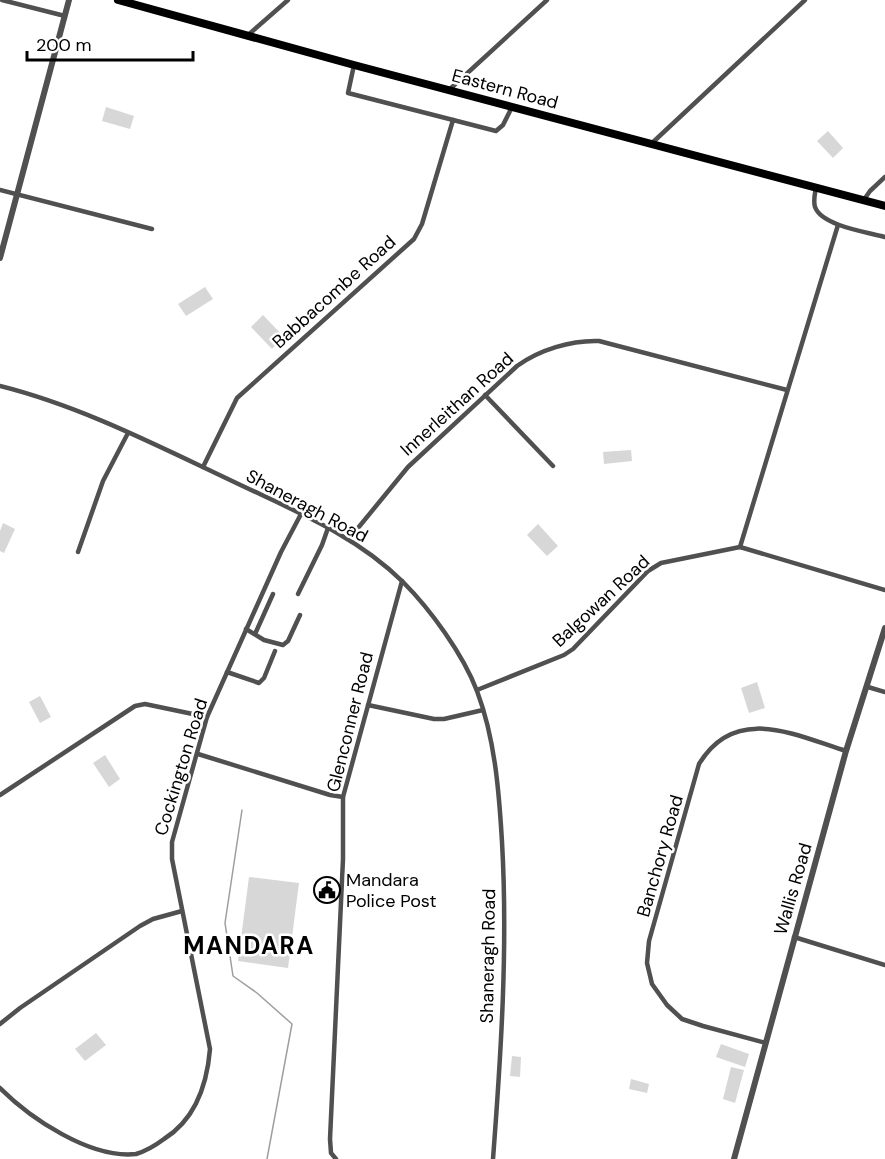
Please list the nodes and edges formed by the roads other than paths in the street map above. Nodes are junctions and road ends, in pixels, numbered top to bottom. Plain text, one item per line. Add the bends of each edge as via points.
1 (2, 0) edge
2 (69, 0) edge
3 (118, 0) edge
4 (288, 0) edge
5 (547, 0) edge
6 (805, 0) edge
7 (65, 16) junction
8 (247, 36) junction
9 (354, 65) junction
10 (450, 89) junction
11 (512, 106) junction
12 (453, 120) junction
13 (651, 144) junction
14 (885, 177) edge
15 (816, 187) junction
16 (0, 190) edge
17 (17, 194) junction
18 (863, 201) junction
19 (885, 206) edge
20 (838, 225) junction
21 (152, 229) dead end
22 (885, 237) edge
23 (0, 258) edge
24 (0, 386) edge
25 (787, 390) junction
26 (485, 395) junction
27 (128, 433) junction
28 (553, 466) dead end
29 (203, 467) junction
30 (301, 514) junction
31 (328, 528) junction
32 (349, 539) junction
33 (741, 547) junction
34 (78, 552) dead end
35 (402, 581) junction
36 (885, 590) edge
37 (273, 594) dead end
38 (298, 594) dead end
39 (300, 615) dead end
40 (885, 628) edge
41 (246, 629) junction
42 (255, 634) junction
43 (275, 651) dead end
44 (227, 672) junction
45 (868, 687) junction
46 (477, 690) junction
47 (885, 692) edge
48 (368, 705) junction
49 (483, 710) junction
50 (207, 717) junction
51 (846, 751) junction
52 (198, 754) junction
53 (0, 795) edge
54 (344, 797) junction
55 (182, 911) junction
56 (794, 937) junction
57 (885, 965) edge
58 (0, 1024) edge
59 (766, 1043) junction
60 (0, 1088) edge
61 (134, 1156) edge
62 (336, 1159) edge
63 (493, 1159) edge
64 (735, 1159) edge

1 - 7 street
2 - 7 street
3 - 8 main road, Eastern Road
4 - 8 street
5 - 10 street
6 - 13 street
7 - 17 street
8 - 9 main road, Eastern Road
9 - 10 main road, Eastern Road
9 - 12 street via 348,93
10 - 11 main road, Eastern Road
11 - 12 street via 498,130
11 - 13 main road, Eastern Road
12 - 29 street, Babbacombe Road via 414,239 237,398
13 - 15 main road, Eastern Road
14 - 18 street
15 - 18 main road, Eastern Road
15 - 20 street via 817,210
16 - 17 street
17 - 21 street
17 - 23 street
18 - 19 main road, Eastern Road
20 - 22 street
20 - 25 street
24 - 27 street, Shaneragh Road via 61,405
25 - 26 street, Innerleithan Road via 588,341 530,357
25 - 33 street
26 - 28 street
26 - 32 street, Innerleithan Road via 408,467
27 - 29 street, Shaneragh Road
27 - 34 street via 103,481
29 - 30 street, Shaneragh Road
30 - 31 street, Shaneragh Road
30 - 41 street, Cockington Road
31 - 32 street, Shaneragh Road
31 - 38 street
32 - 35 street, Shaneragh Road
33 - 36 street, Balgowan Road
33 - 46 street, Balgowan Road via 654,566 564,655
35 - 46 street, Shaneragh Road via 440,627
35 - 48 street, Glenconner Road
37 - 42 street
39 - 42 street via 283,645
40 - 45 street, Wallis Road
41 - 42 street
41 - 44 street, Cockington Road
43 - 44 street via 259,683
44 - 50 street, Cockington Road
45 - 47 street
45 - 51 street, Wallis Road
46 - 49 street, Shaneragh Road
48 - 49 street via 434,719
48 - 54 street, Glenconner Road
49 - 63 street, Shaneragh Road via 499,795 503,864 504,945
50 - 52 street, Cockington Road
50 - 53 street via 145,704 135,706
51 - 56 street, Wallis Road
51 - 59 street, Banchory Road via 757,727 736,732 713,747 699,765 650,941 646,963 652,984 682,1019
52 - 54 street
52 - 55 street, Cockington Road via 171,849
54 - 62 street, Glenconner Road via 330,1139 331,1154
55 - 58 street via 140,926
55 - 61 street, Cockington Road via 209,1037 209,1060 189,1118 156,1145
56 - 57 street
56 - 59 street, Wallis Road
59 - 64 street, Wallis Road
60 - 61 street via 33,1118 87,1148

